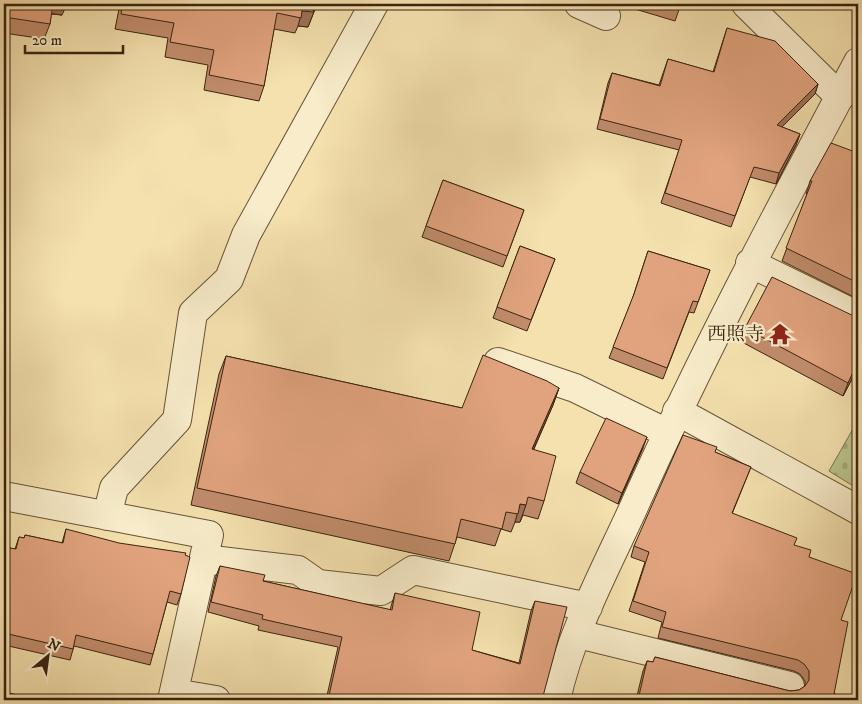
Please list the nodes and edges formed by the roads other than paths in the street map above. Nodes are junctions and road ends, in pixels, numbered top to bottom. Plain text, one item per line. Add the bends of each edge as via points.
1 (374, 4) edge
2 (579, 4) edge
3 (746, 4) edge
4 (606, 16) dead end
5 (858, 62) edge
6 (840, 97) junction
7 (750, 263) junction
8 (858, 316) edge
9 (498, 362) edge
10 (672, 422) junction
11 (4, 496) edge
12 (858, 510) edge
13 (107, 516) junction
14 (204, 559) junction
15 (588, 607) junction
16 (578, 634) junction
17 (790, 686) dead end
18 (173, 696) edge
19 (216, 700) edge
20 (556, 700) edge

1 - 13 street via 246,235 229,279 193,313 177,420 114,488
2 - 4 street
3 - 6 street
5 - 6 street
6 - 7 street
7 - 8 street
7 - 10 street
9 - 10 street
10 - 12 street
10 - 15 street
11 - 13 street
13 - 14 street via 209,535
14 - 15 street via 298,570 318,584 381,591 412,570
14 - 18 street
15 - 16 street
16 - 17 street
16 - 20 street
18 - 19 street

